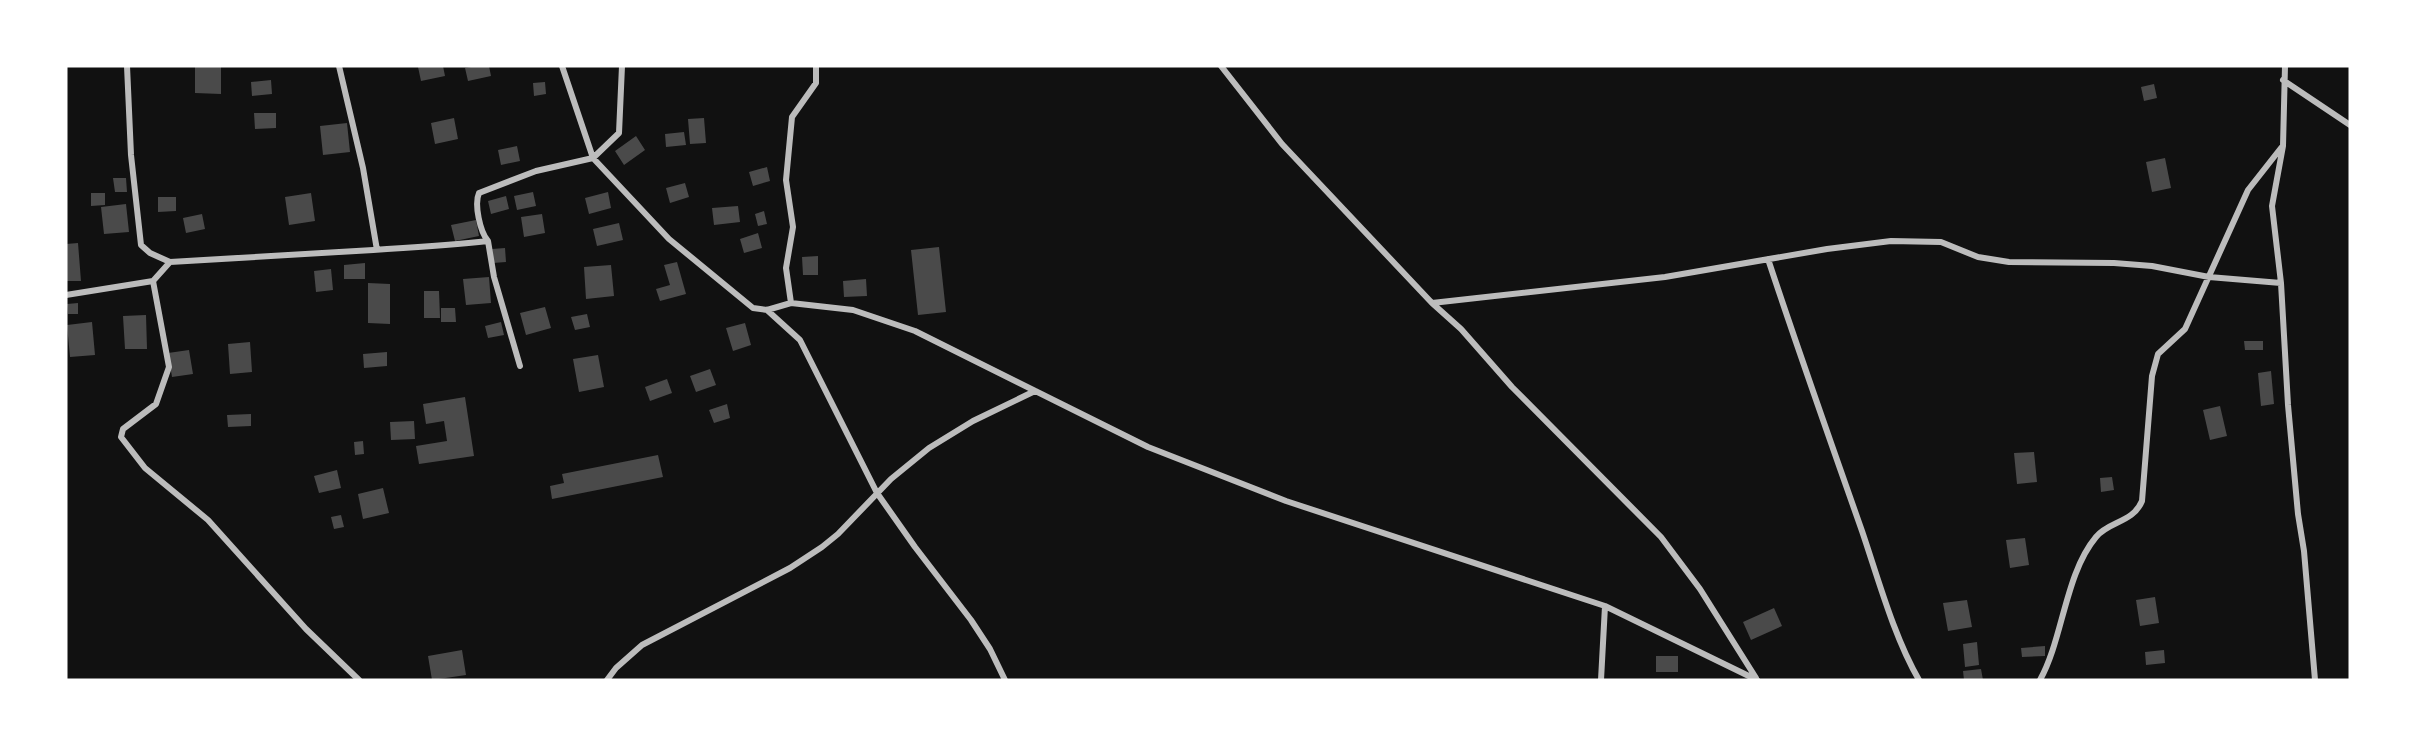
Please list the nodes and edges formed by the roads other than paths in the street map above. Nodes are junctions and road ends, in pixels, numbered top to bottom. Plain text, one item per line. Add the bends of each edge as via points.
1 (127, 66) edge
2 (339, 66) edge
3 (562, 66) edge
4 (622, 66) edge
5 (816, 66) edge
6 (1221, 66) edge
7 (2285, 66) edge
8 (2283, 80) junction
9 (2350, 125) edge
10 (2283, 146) junction
11 (593, 158) junction
12 (488, 241) junction
13 (377, 250) junction
14 (1768, 259) junction
15 (170, 262) junction
16 (2209, 277) junction
17 (153, 281) junction
18 (2281, 283) junction
19 (66, 295) edge
20 (791, 303) junction
21 (1432, 303) junction
22 (767, 310) junction
23 (520, 366) dead end
24 (1035, 391) junction
25 (878, 493) junction
26 (1605, 606) junction
27 (359, 680) edge
28 (607, 680) edge
29 (1005, 680) edge
30 (1601, 680) edge
31 (1757, 680) edge
32 (1919, 680) edge
33 (2040, 680) edge
34 (2315, 680) edge

1 - 15 street via 141,245
2 - 13 street
3 - 11 street
4 - 11 street via 619,133
5 - 20 street via 816,83 792,117 786,180 793,227 786,268
6 - 21 street via 1282,144
7 - 8 street
8 - 9 street
8 - 10 street
10 - 16 street via 2248,190
10 - 18 street via 2272,199
11 - 12 street via 536,171 479,194 480,219
11 - 22 street via 669,239 753,309
12 - 13 street
12 - 23 street via 494,277
13 - 15 street
14 - 16 street via 1891,241 1929,241 1948,244 1978,257 2009,262 2114,263
14 - 21 street via 1665,277
14 - 32 street via 1890,612
15 - 17 street
16 - 18 street
16 - 33 street via 2185,329 2158,354 2152,376 2138,511 2094,539 2076,574
17 - 19 street
17 - 27 street via 170,367 156,404 123,429 121,437 145,468 208,520 306,629
18 - 34 street via 2288,405
20 - 22 street
20 - 24 street via 853,310 915,331
21 - 31 street via 1661,537 1701,589
22 - 25 street via 801,340
24 - 25 street via 928,448
24 - 26 street via 1148,447 1286,501
25 - 28 street via 822,547 790,568 642,645
25 - 29 street via 971,620
26 - 30 street
26 - 31 street

